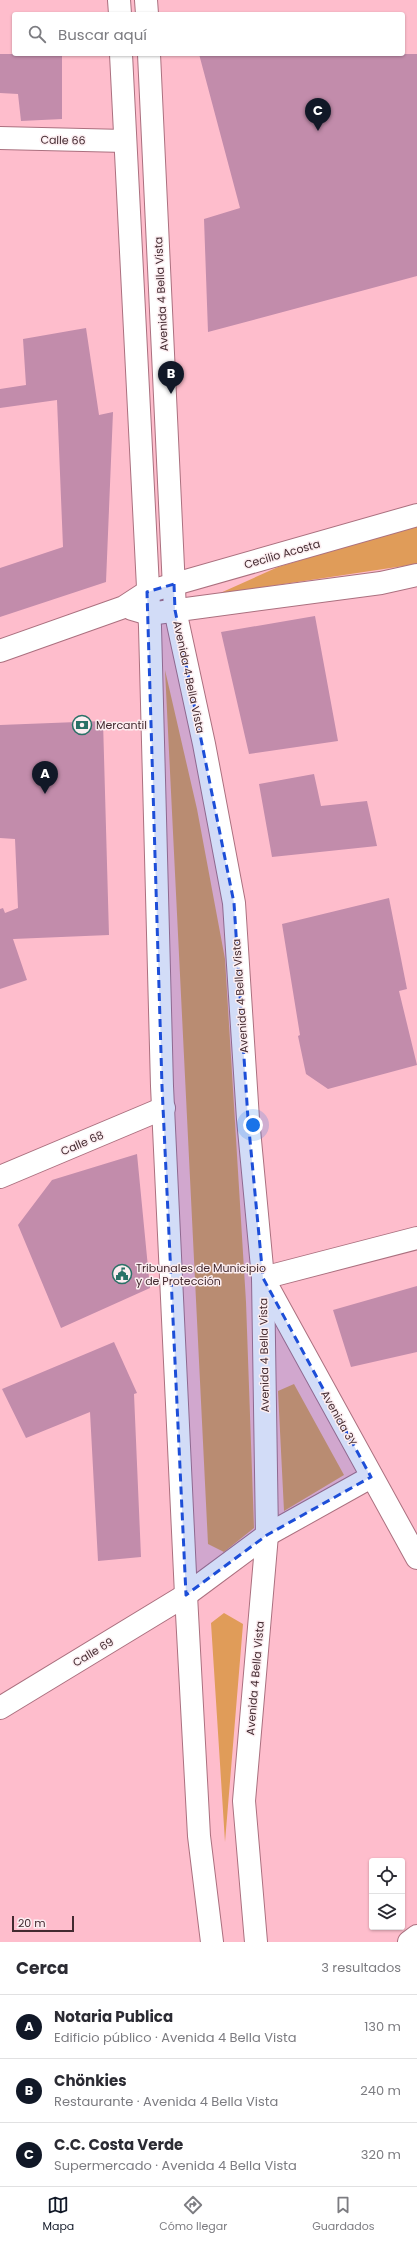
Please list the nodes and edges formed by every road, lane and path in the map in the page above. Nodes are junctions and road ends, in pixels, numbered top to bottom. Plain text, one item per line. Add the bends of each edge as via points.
1 (119, 0) edge
2 (146, 0) edge
3 (120, 12) edge
4 (147, 12) edge
5 (122, 56) edge
6 (149, 56) edge
7 (0, 138) edge
8 (125, 141) junction
9 (417, 515) edge
10 (417, 575) edge
11 (174, 584) junction
12 (147, 592) junction
13 (124, 607) junction
14 (175, 610) junction
15 (149, 614) junction
16 (0, 651) edge
17 (164, 1108) junction
18 (0, 1177) edge
19 (417, 1238) edge
20 (263, 1278) junction
21 (371, 1477) junction
22 (267, 1535) junction
23 (417, 1558) edge
24 (186, 1595) junction
25 (0, 1708) edge
26 (417, 1936) edge
27 (212, 1942) edge
28 (256, 1942) edge
29 (409, 1942) edge

1 - 3 street
2 - 4 street
5 - 8 street
6 - 11 street, Avenida 4 Bella Vista
7 - 8 street, Calle 66
8 - 12 street
9 - 11 street, Cecilio Acosta
10 - 14 street via 380,583
11 - 12 street, Cecilio Acosta
11 - 14 street, Avenida 4 Bella Vista
12 - 13 street, Cecilio Acosta
12 - 15 street
13 - 15 street
13 - 16 street, Cecilio Acosta
14 - 15 street
14 - 20 street, Avenida 4 Bella Vista via 234,903 248,1120
15 - 17 street
17 - 18 street, Calle 68
17 - 24 street
19 - 20 street
20 - 21 street, Avenida 3Y
20 - 22 street, Avenida 4 Bella Vista
21 - 22 street, Calle 69
21 - 23 street, Avenida 3Y
22 - 24 street, Calle 69
22 - 28 street, Avenida 4 Bella Vista via 244,1801
24 - 25 street, Calle 69
24 - 27 street via 199,1836
26 - 29 street

